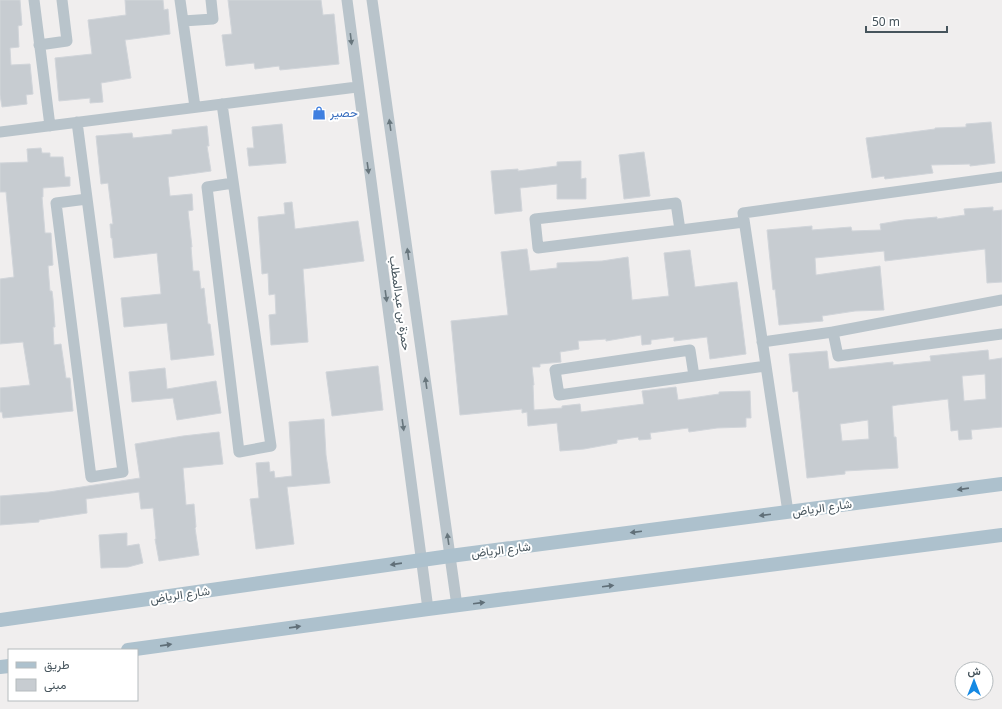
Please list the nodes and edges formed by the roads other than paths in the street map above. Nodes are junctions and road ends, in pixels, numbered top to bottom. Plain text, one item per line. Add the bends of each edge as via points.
1 (34, 0) edge
2 (62, 0) edge
3 (180, 0) edge
4 (211, 0) edge
5 (347, 0) edge
6 (372, 0) edge
7 (183, 21) junction
8 (39, 44) junction
9 (357, 87) junction
10 (222, 104) junction
11 (195, 108) junction
12 (77, 122) junction
13 (50, 126) junction
14 (0, 132) edge
15 (1002, 177) edge
16 (233, 183) junction
17 (87, 199) junction
18 (744, 222) junction
19 (680, 230) junction
20 (1002, 300) edge
21 (833, 332) junction
22 (1002, 334) edge
23 (762, 342) junction
24 (766, 366) junction
25 (694, 376) junction
26 (1002, 484) edge
27 (788, 512) junction
28 (1002, 535) edge
29 (450, 556) junction
30 (421, 561) junction
31 (457, 606) junction
32 (428, 609) junction
33 (0, 620) edge
34 (135, 649) edge

1 - 8 street
2 - 8 street via 67,41
3 - 7 street
4 - 7 street via 213,18
5 -> 9 street, حمزة بن عبدالمطلب
29 -> 6 street, حمزة بن عبدالمطلب
7 - 11 street
8 - 13 street
9 - 10 street
9 -> 30 street, حمزة بن عبدالمطلب
10 - 11 street
10 - 16 street
11 - 12 street
12 - 13 street
12 - 17 street
13 - 14 street
15 - 18 street via 743,213
16 - 16 street via 270,446 239,452 207,186
17 - 17 street via 123,472 91,477 56,203
18 - 19 street
18 - 23 street
19 - 19 street via 538,248 535,219 676,203
20 - 21 street
21 - 22 street via 838,356
21 - 23 street
23 - 24 street
24 - 25 street
24 - 27 street
25 - 25 street via 559,395 556,370 690,350
26 -> 27 main road, شارع الرياض
27 -> 29 main road, شارع الرياض
31 -> 28 main road
29 - 30 main road, شارع الرياض
29 - 31 street, حمزة بن عبدالمطلب
30 - 32 street, حمزة بن عبدالمطلب
30 -> 33 main road, شارع الرياض
31 - 32 main road
34 -> 32 main road

